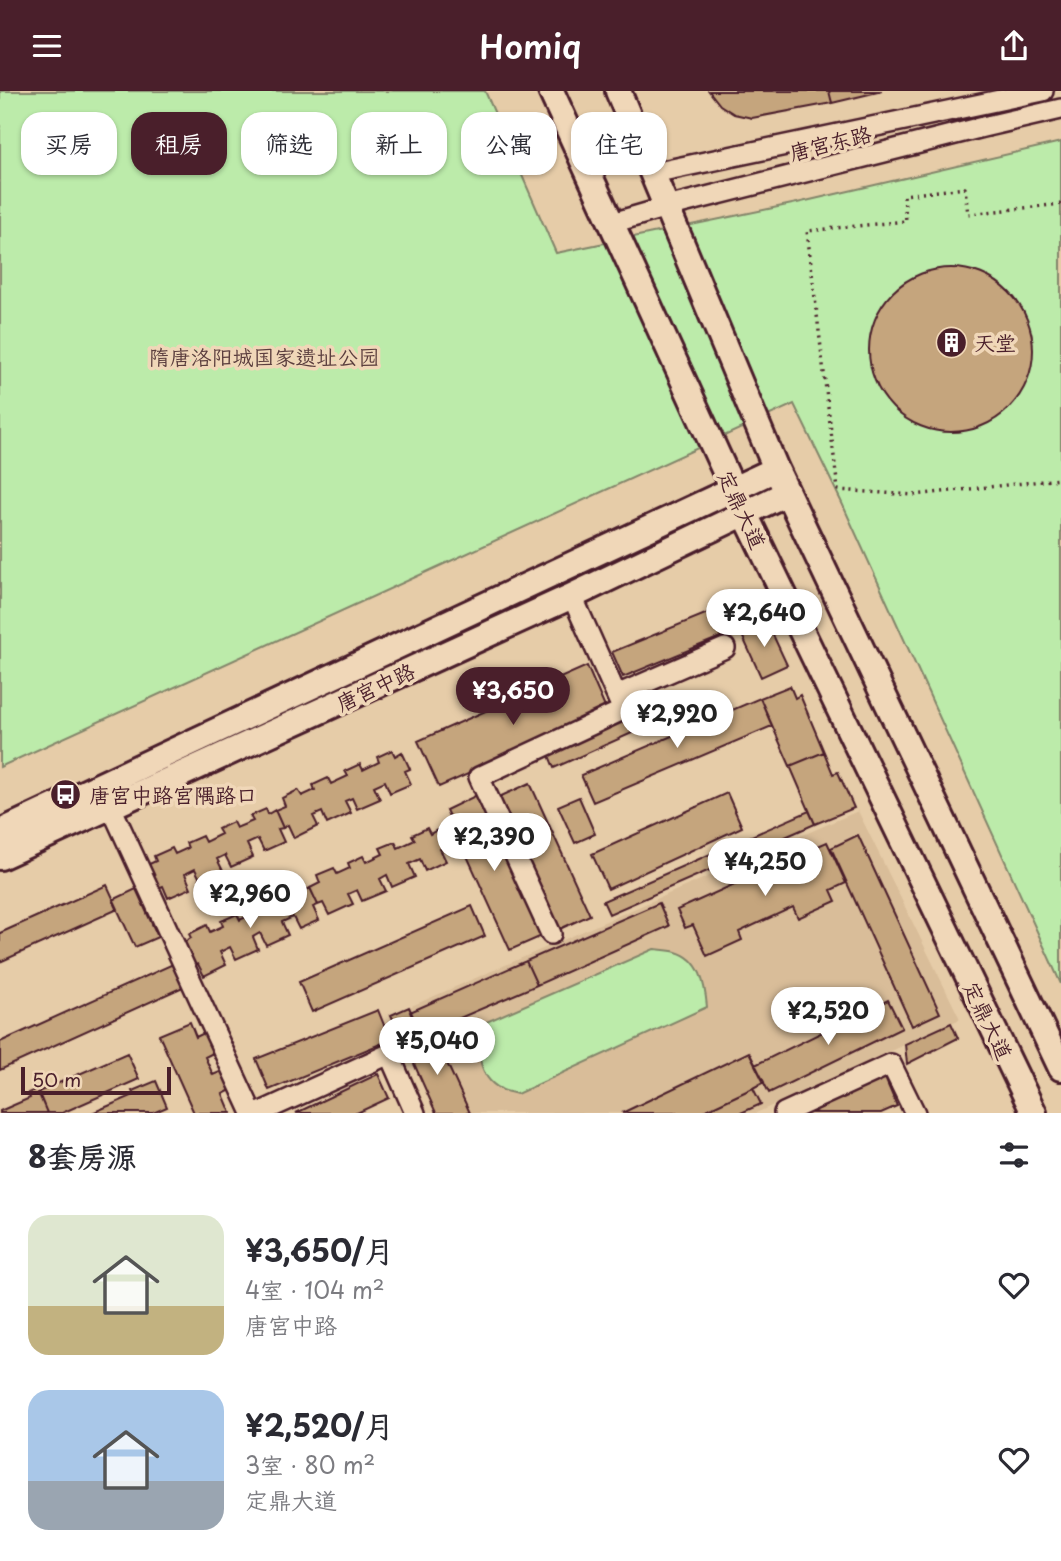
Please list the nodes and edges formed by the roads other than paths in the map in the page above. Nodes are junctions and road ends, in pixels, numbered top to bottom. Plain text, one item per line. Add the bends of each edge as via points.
1 (551, 91) edge
2 (618, 91) edge
3 (633, 91) edge
4 (1043, 91) edge
5 (977, 98) edge
6 (1061, 109) edge
7 (627, 112) edge
8 (638, 112) edge
9 (667, 170) edge
10 (654, 175) edge
11 (667, 207) junction
12 (612, 223) junction
13 (776, 469) junction
14 (733, 489) junction
15 (787, 493) junction
16 (744, 513) junction
17 (572, 596) junction
18 (725, 648) dead end
19 (617, 695) junction
20 (111, 807) junction
21 (0, 832) edge
22 (0, 857) edge
23 (551, 934) dead end
24 (1061, 1068) edge
25 (412, 1112) edge
26 (252, 1113) edge
27 (260, 1113) edge
28 (784, 1113) edge
29 (915, 1113) edge
30 (1034, 1113) edge

1 - 12 main road, 定鼎大道
2 - 7 main road
3 - 8 main road
4 - 5 street, 唐宫东路
5 - 9 street, 唐宫东路
6 - 11 street, 唐宫东路
10 - 11 main road
11 - 12 street, 唐宫东路
11 - 13 main road
12 - 14 main road, 定鼎大道
13 - 14 main road, 唐宫中路
13 - 15 main road
14 - 16 main road, 定鼎大道
14 - 21 main road, 唐宫中路
15 - 16 main road, 唐宫中路
15 - 24 main road
16 - 17 main road, 唐宫中路
16 - 30 main road, 定鼎大道
17 - 19 street
17 - 20 main road, 唐宫中路
18 - 19 street
19 - 23 street via 624,710 479,777
20 - 22 main road, 唐宫中路
20 - 26 street
25 - 27 street via 389,1054
28 - 29 street via 891,1065

